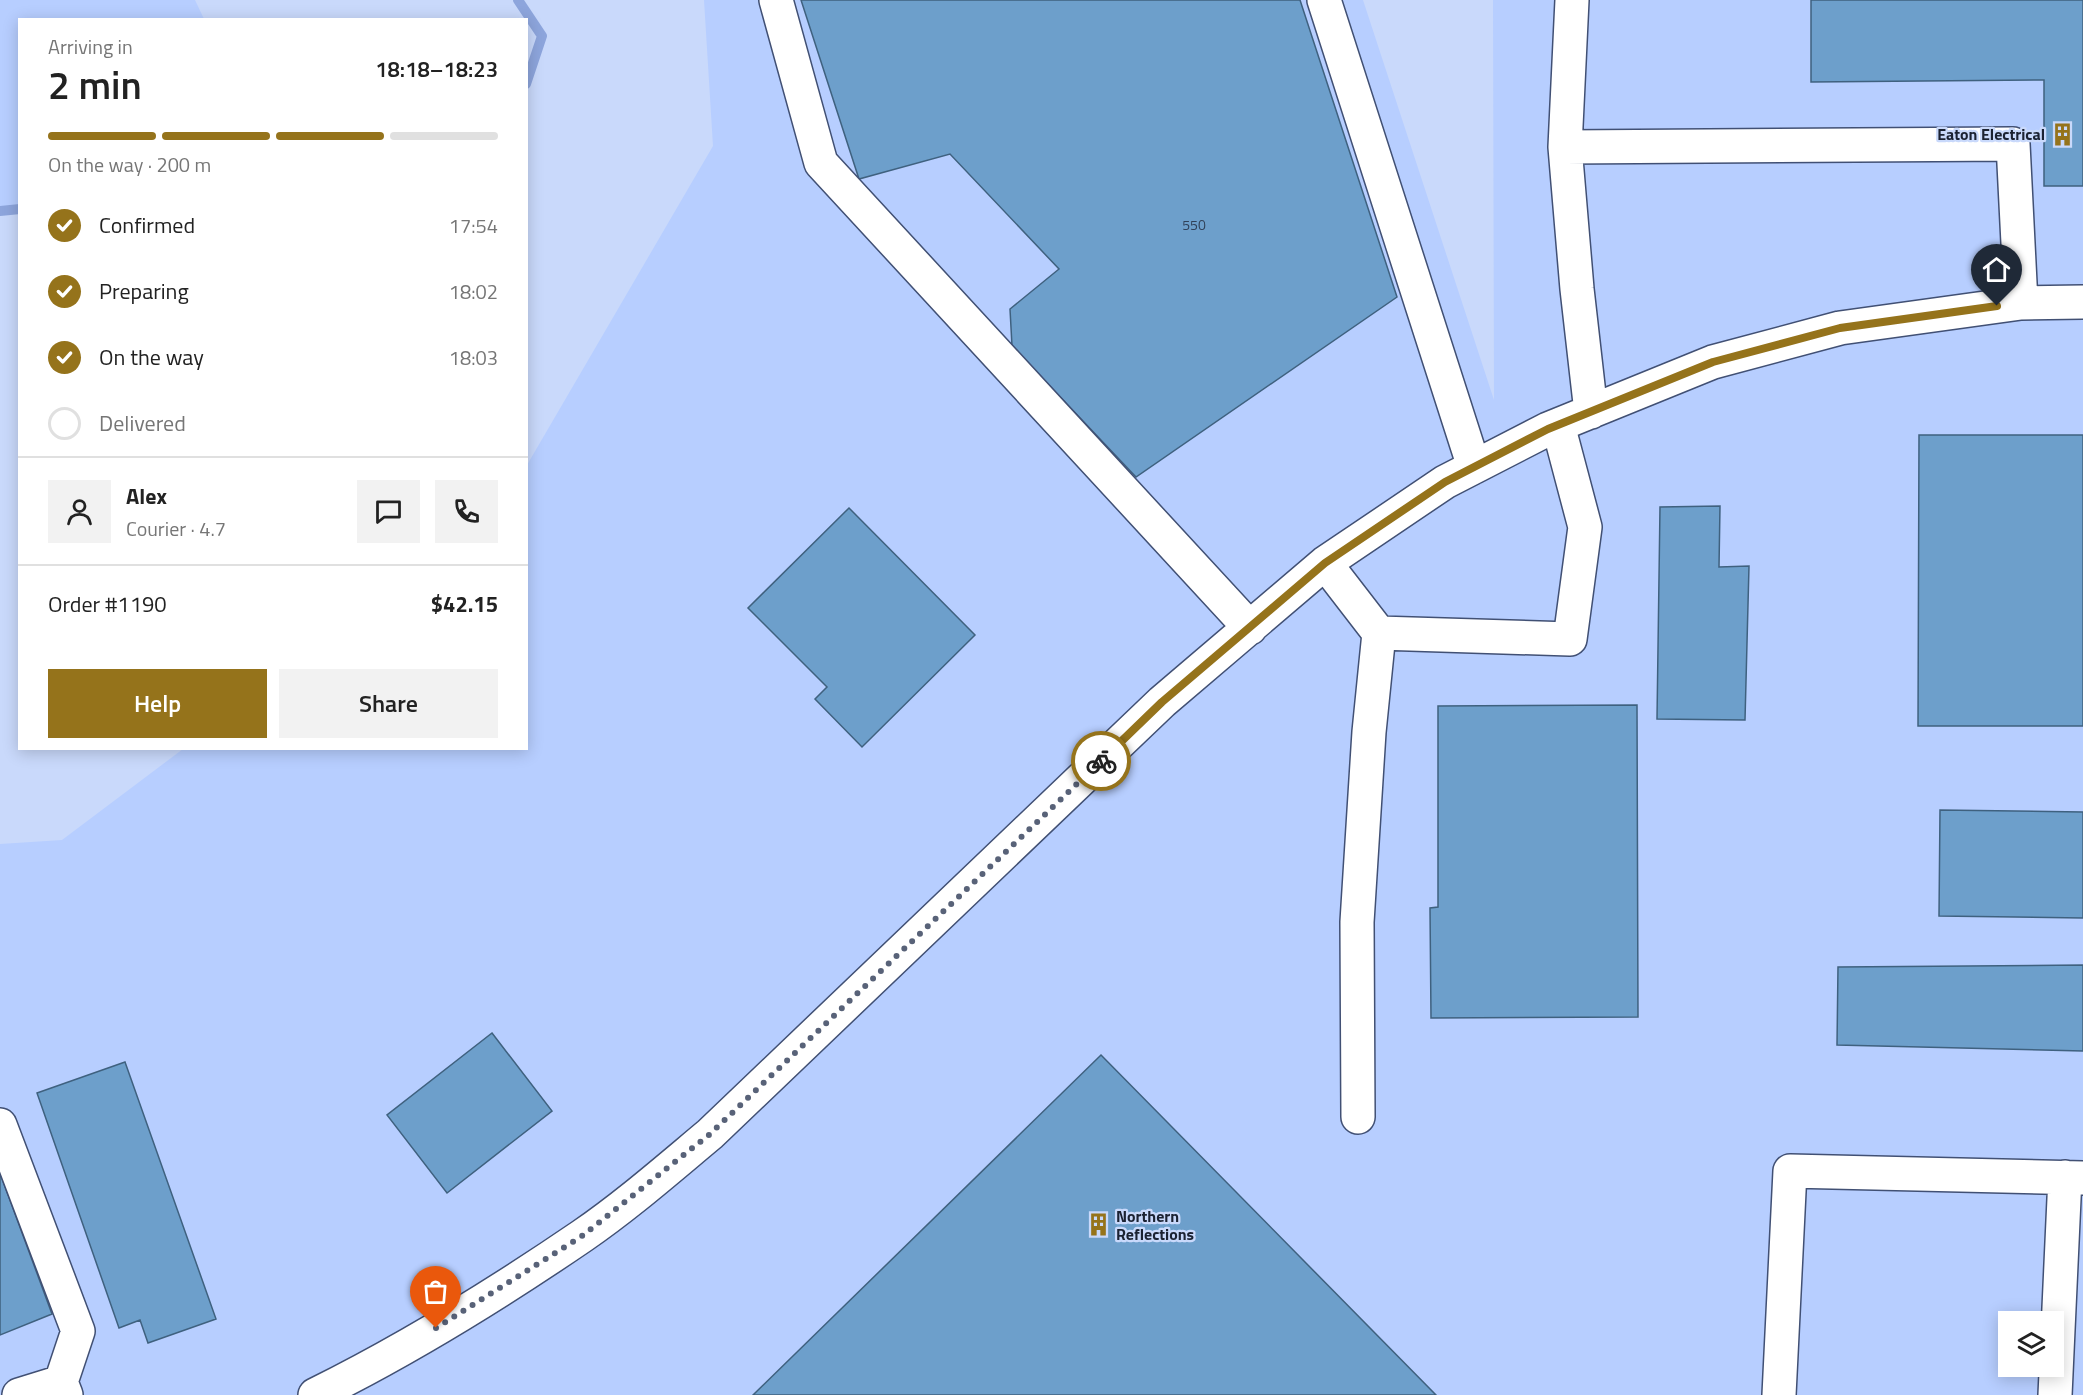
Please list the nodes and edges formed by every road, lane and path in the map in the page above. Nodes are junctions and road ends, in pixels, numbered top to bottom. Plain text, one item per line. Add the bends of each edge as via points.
1 (776, 0) edge
2 (1324, 0) edge
3 (1572, 0) edge
4 (1565, 147) junction
5 (2083, 302) edge
6 (2021, 303) junction
7 (1591, 412) junction
8 (1558, 425) junction
9 (1474, 467) junction
10 (1325, 563) junction
11 (1250, 628) junction
12 (1379, 633) junction
13 (1358, 1117) dead end
14 (0, 1125) edge
15 (2074, 1177) edge
16 (63, 1389) edge
17 (19, 1395) edge
18 (315, 1395) edge
19 (1779, 1395) edge
20 (2055, 1395) edge

1 - 11 street via 821,164
2 - 9 street
3 - 4 street
4 - 6 street via 2013,144
4 - 7 street
5 - 6 street
6 - 7 street via 1840,328 1713,362
7 - 8 street
8 - 9 street
8 - 12 street via 1585,527 1570,639
9 - 10 street via 1445,482
10 - 11 street
10 - 12 street
11 - 18 street via 1162,702 684,1156 573,1242 456,1317
12 - 13 street via 1357,922
14 - 16 street via 78,1331
15 - 19 street via 1790,1171
15 - 20 street
16 - 17 street

